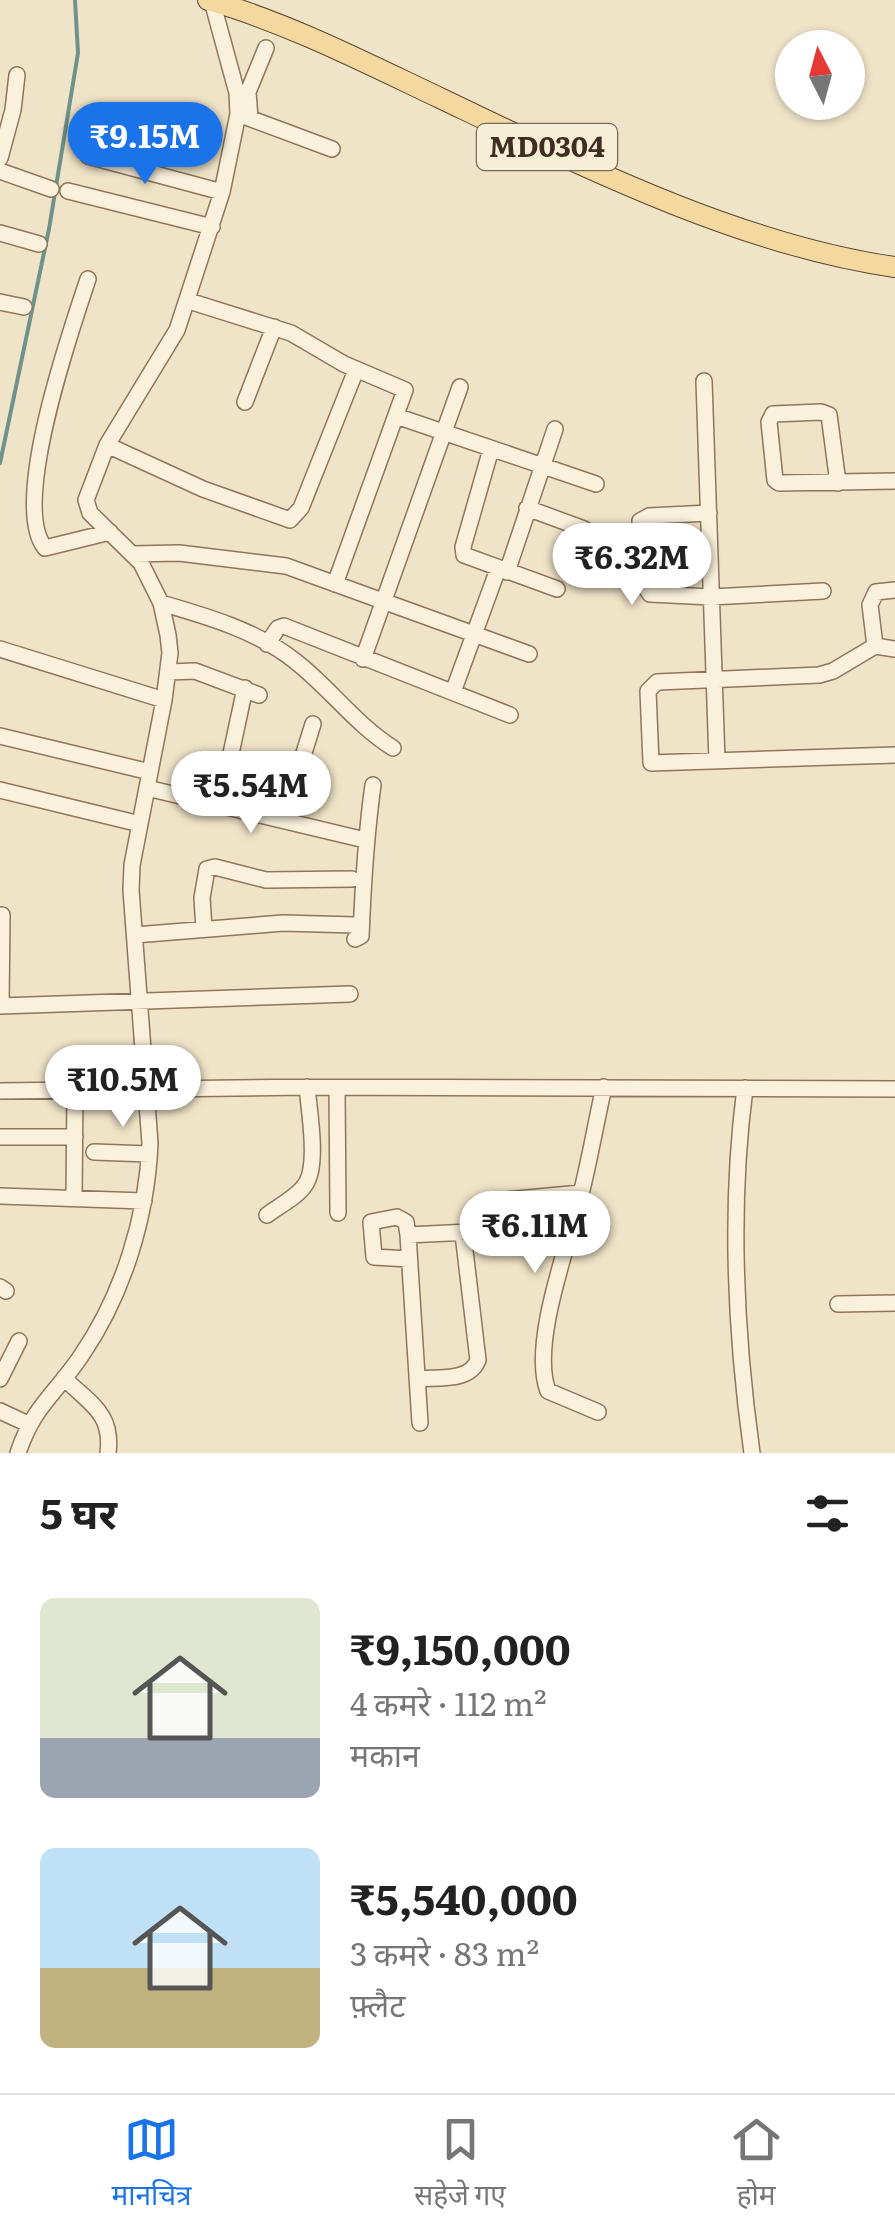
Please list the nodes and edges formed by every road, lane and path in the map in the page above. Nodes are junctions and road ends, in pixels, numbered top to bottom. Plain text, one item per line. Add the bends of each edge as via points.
1 (210, 0) edge
2 (238, 4) edge
3 (266, 48) dead end
4 (17, 74) dead end
5 (244, 116) junction
6 (332, 150) dead end
7 (88, 156) dead end
8 (0, 158) edge
9 (0, 172) edge
10 (0, 182) edge
11 (222, 192) junction
12 (212, 227) junction
13 (0, 233) edge
14 (39, 244) dead end
15 (895, 267) edge
16 (88, 279) dead end
17 (189, 301) junction
18 (0, 302) edge
19 (24, 306) dead end
20 (274, 327) junction
21 (356, 370) junction
22 (704, 382) dead end
23 (460, 388) dead end
24 (245, 402) dead end
25 (396, 416) junction
26 (555, 429) dead end
27 (444, 432) junction
28 (107, 445) junction
29 (491, 449) junction
30 (541, 465) junction
31 (895, 481) edge
32 (838, 482) junction
33 (596, 484) dead end
34 (527, 508) junction
35 (709, 513) junction
36 (584, 529) dead end
37 (110, 532) junction
38 (132, 554) junction
39 (503, 571) junction
40 (335, 584) junction
41 (557, 590) dead end
42 (895, 590) edge
43 (823, 591) dead end
44 (711, 597) junction
45 (385, 601) junction
46 (161, 603) junction
47 (474, 634) junction
48 (267, 644) junction
49 (875, 646) junction
50 (0, 649) edge
51 (895, 649) edge
52 (529, 654) dead end
53 (364, 658) junction
54 (168, 672) junction
55 (714, 680) junction
56 (453, 692) junction
57 (164, 700) junction
58 (510, 715) dead end
59 (313, 724) dead end
60 (0, 736) edge
61 (393, 748) dead end
62 (895, 755) edge
63 (717, 761) junction
64 (148, 780) junction
65 (374, 785) dead end
66 (0, 790) edge
67 (220, 805) junction
68 (283, 820) junction
69 (140, 824) junction
70 (365, 840) junction
71 (352, 880) dead end
72 (2, 915) edge
73 (204, 929) junction
74 (135, 935) junction
75 (350, 994) dead end
76 (138, 1003) junction
77 (1, 1006) edge
78 (604, 1087) junction
79 (307, 1088) junction
80 (337, 1088) junction
81 (745, 1088) junction
82 (145, 1089) junction
83 (895, 1089) edge
84 (75, 1090) junction
85 (0, 1091) edge
86 (0, 1137) edge
87 (75, 1138) junction
88 (94, 1152) dead end
89 (149, 1154) junction
90 (581, 1193) junction
91 (0, 1196) edge
92 (74, 1198) junction
93 (144, 1201) junction
94 (496, 1201) dead end
95 (338, 1212) dead end
96 (267, 1215) dead end
97 (571, 1227) junction
98 (463, 1234) junction
99 (408, 1235) junction
100 (409, 1258) junction
101 (895, 1303) edge
102 (838, 1304) dead end
103 (19, 1341) dead end
104 (0, 1378) edge
105 (64, 1378) junction
106 (417, 1379) junction
107 (0, 1410) edge
108 (598, 1412) dead end
109 (28, 1424) junction
110 (420, 1424) dead end
111 (18, 1453) edge
112 (108, 1453) edge
113 (752, 1453) edge

1 - 2 main road, MD0304
1 - 5 street
2 - 15 main road, MD0304 via 744,232
3 - 5 street
4 - 8 street
5 - 6 street
5 - 11 street
7 - 11 street
9 - 10 street
9 - 12 street
11 - 12 street
12 - 17 street
13 - 14 street
16 - 37 street via 42,442 35,498 45,548
17 - 20 street
17 - 28 street
18 - 19 street
20 - 21 street
20 - 24 street
21 - 25 street via 403,388
21 - 28 street via 301,508 290,520 203,490
22 - 35 street
23 - 27 street
25 - 27 street
25 - 40 street
26 - 30 street
27 - 29 street
27 - 45 street
28 - 37 street via 86,500
29 - 30 street
29 - 39 street via 463,552
30 - 33 street
30 - 34 street
31 - 32 street
32 - 32 street via 829,415 773,414 774,480
34 - 36 street
34 - 39 street
35 - 44 street
35 - 44 street via 650,516 638,528 650,594
37 - 38 street
38 - 40 street via 286,566
38 - 46 street
39 - 41 street
39 - 47 street
40 - 45 street
42 - 49 street via 876,592 870,604
43 - 44 street
44 - 55 street
45 - 47 street
45 - 53 street
46 - 48 street
46 - 54 street
47 - 52 street
47 - 56 street
48 - 53 street via 284,626
48 - 61 street via 292,658 365,730
49 - 51 street
49 - 55 street via 826,674
50 - 57 street
53 - 56 street
54 - 57 street
54 - 67 street via 195,670 252,692
55 - 63 street
55 - 63 street via 657,682 648,691 651,763
56 - 58 street
57 - 64 street
59 - 68 street
60 - 64 street
62 - 63 street
64 - 67 street
64 - 69 street
65 - 70 street
66 - 69 street
67 - 68 street
68 - 70 street
69 - 74 street via 131,890
70 - 73 street via 361,936 283,924
71 - 73 street via 266,880 208,869
72 - 77 street
73 - 74 street
74 - 76 street
75 - 76 street
76 - 77 street
76 - 82 street
78 - 80 street
78 - 81 street
78 - 90 street
79 - 80 street
79 - 82 street
79 - 96 street via 310,1178
80 - 95 street
81 - 83 street
81 - 113 street via 736,1162 736,1312
82 - 84 street
82 - 89 street
84 - 85 street
84 - 87 street
86 - 87 street
87 - 92 street
88 - 89 street
89 - 93 street
90 - 94 street
90 - 97 street
91 - 92 street
92 - 93 street
93 - 105 street via 114,1295
97 - 98 street
97 - 108 street via 551,1303 542,1377 548,1391
98 - 99 street
98 - 106 street via 478,1360 463,1375
99 - 100 street
99 - 100 street via 403,1219 370,1222 374,1257
100 - 106 street
101 - 102 street
103 - 104 street
105 - 109 street
105 - 112 street via 106,1420
106 - 110 street
107 - 109 street
109 - 111 street

